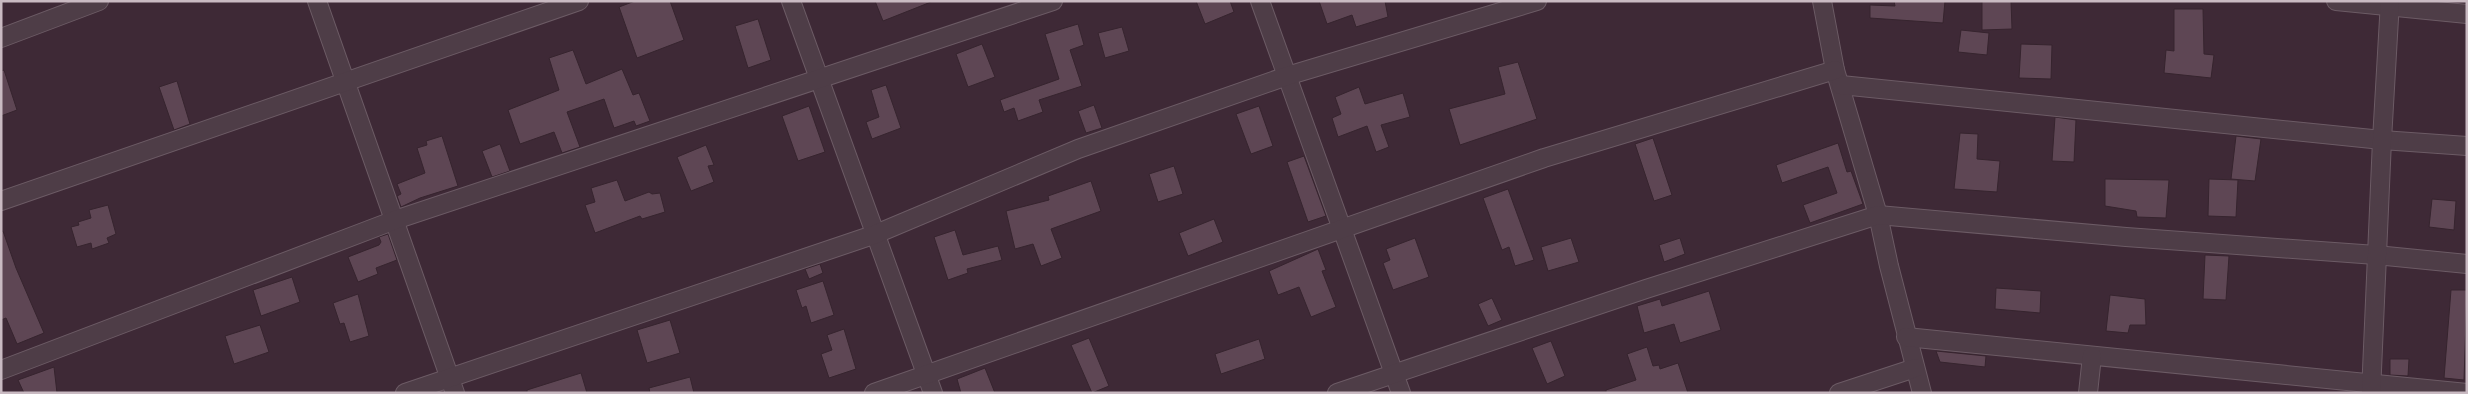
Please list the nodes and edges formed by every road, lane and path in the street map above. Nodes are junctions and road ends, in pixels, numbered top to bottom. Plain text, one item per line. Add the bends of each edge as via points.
1 (99, 1) edge
2 (317, 1) edge
3 (579, 1) edge
4 (791, 1) edge
5 (1053, 1) edge
6 (1260, 1) edge
7 (1537, 1) edge
8 (1822, 1) edge
9 (2336, 1) edge
10 (2390, 3) edge
11 (2467, 14) edge
12 (1, 38) edge
13 (1287, 76) junction
14 (1838, 77) junction
15 (821, 79) junction
16 (346, 83) junction
17 (2382, 140) junction
18 (2467, 146) edge
19 (1, 201) edge
20 (1878, 215) junction
21 (395, 220) junction
22 (1342, 227) junction
23 (876, 234) junction
24 (2376, 255) junction
25 (2467, 264) edge
26 (1906, 338) junction
27 (2092, 356) junction
28 (1915, 368) junction
29 (1, 370) edge
30 (1394, 372) junction
31 (926, 374) junction
32 (453, 386) edge
33 (2371, 388) edge
34 (405, 393) edge
35 (874, 393) edge
36 (933, 393) edge
37 (1337, 393) edge
38 (1401, 393) edge
39 (1839, 393) edge
40 (1922, 393) edge
41 (2088, 393) edge
42 (2467, 393) edge

1 - 12 street
2 - 16 street
3 - 16 street
4 - 15 street
5 - 15 street
6 - 13 street
7 - 13 street
8 - 14 street
9 - 10 street
10 - 11 street
10 - 17 street
13 - 22 street
13 - 23 street via 1078,149
14 - 17 street
14 - 20 street
14 - 22 street via 1544,158
15 - 21 street
15 - 23 street
16 - 19 street
16 - 21 street
17 - 18 street
17 - 24 street
20 - 24 street
20 - 26 street
20 - 30 street
21 - 29 street
21 - 32 street
22 - 30 street
22 - 31 street
23 - 31 street
23 - 32 street
24 - 25 street
24 - 33 street
26 - 27 street
26 - 28 street
27 - 33 street
27 - 41 street
28 - 39 street
28 - 40 street
30 - 37 street
30 - 38 street
31 - 35 street
31 - 36 street
32 - 34 street
33 - 42 street

